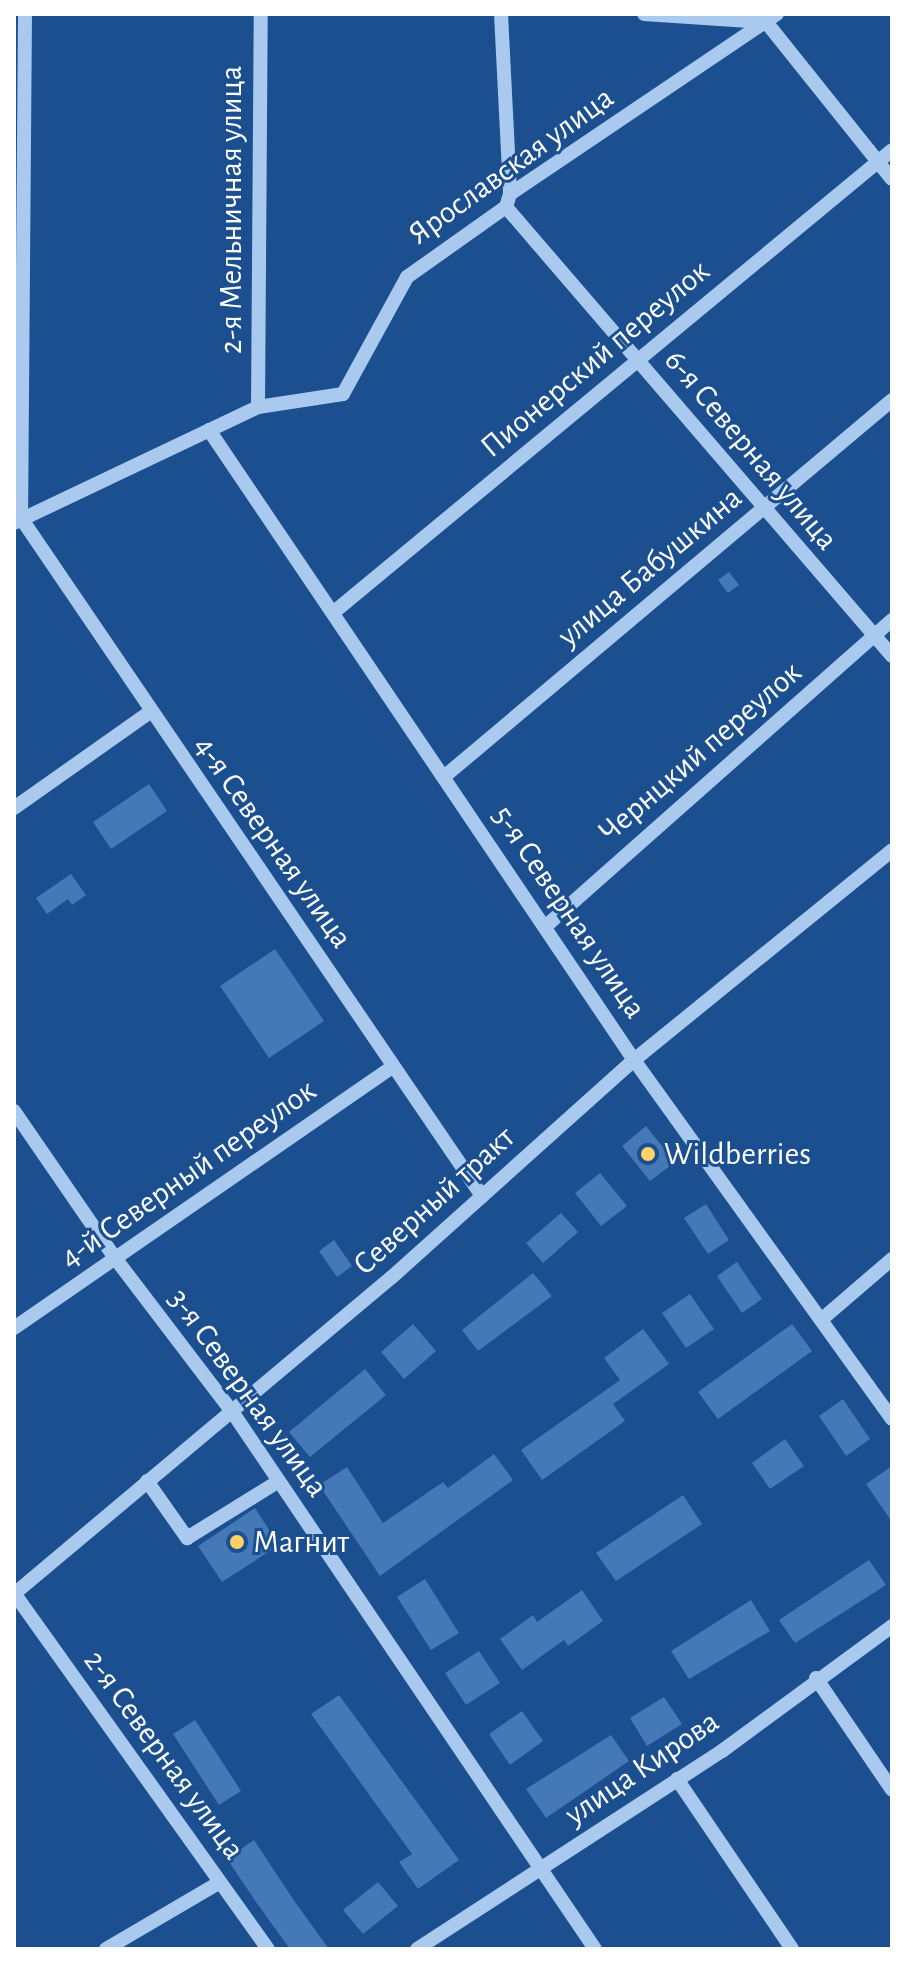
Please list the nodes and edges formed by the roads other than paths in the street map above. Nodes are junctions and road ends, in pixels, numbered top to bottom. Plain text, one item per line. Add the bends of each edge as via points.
1 (25, 14) edge
2 (261, 14) edge
3 (501, 14) edge
4 (644, 14) edge
5 (770, 17) edge
6 (892, 150) edge
7 (878, 162) junction
8 (892, 179) edge
9 (508, 201) junction
10 (637, 360) junction
11 (892, 400) edge
12 (258, 407) junction
13 (209, 430) junction
14 (763, 509) junction
15 (17, 520) edge
16 (334, 612) junction
17 (892, 620) edge
18 (874, 636) junction
19 (892, 656) edge
20 (150, 712) junction
21 (445, 776) junction
22 (14, 808) edge
23 (892, 850) edge
24 (546, 926) junction
25 (634, 1060) junction
26 (393, 1067) junction
27 (14, 1111) edge
28 (482, 1196) junction
29 (115, 1258) junction
30 (892, 1259) edge
31 (821, 1320) junction
32 (14, 1328) edge
33 (231, 1410) junction
34 (892, 1419) edge
35 (147, 1481) junction
36 (279, 1481) junction
37 (14, 1594) edge
38 (892, 1626) edge
39 (816, 1678) junction
40 (677, 1779) junction
41 (892, 1790) edge
42 (543, 1867) junction
43 (220, 1882) junction
44 (106, 1949) edge
45 (268, 1949) edge
46 (417, 1949) edge
47 (595, 1949) edge
48 (792, 1949) edge

1 - 15 street
2 - 12 street, 2-я Мельничная улица
3 - 9 street
4 - 5 street
5 - 7 street
5 - 9 street, Ярославская улица
6 - 7 street, Пионерский переулок
7 - 8 street
7 - 10 street, Пионерский переулок
9 - 10 street, 6-я Северная улица
9 - 12 street, Ярославская улица via 407,277 343,394
10 - 14 street, 6-я Северная улица
10 - 16 street, Пионерский переулок
11 - 14 street, улица Бабушкина
12 - 13 street, Ярославская улица
13 - 15 street, Ярославская улица
13 - 16 street, 5-я Северная улица
14 - 18 street, 6-я Северная улица
14 - 21 street, улица Бабушкина
15 - 20 street, 4-я Северная улица
16 - 21 street, 5-я Северная улица
17 - 18 street, Чернцкий переулок
18 - 19 street, 6-я Северная улица
18 - 24 street, Чернцкий переулок
20 - 22 street
20 - 26 street, 4-я Северная улица
21 - 24 street, 5-я Северная улица
23 - 25 street, Северный тракт
24 - 25 street, 5-я Северная улица
25 - 28 street, Северный тракт
25 - 31 street, 5-я Северная улица
26 - 28 street, 4-я Северная улица
26 - 29 street, 4-й Северный переулок
27 - 29 street, 3-я Северная улица
28 - 33 street, Северный тракт
29 - 32 street, 4-й Северный переулок
29 - 33 street, 3-я Северная улица
30 - 31 street
31 - 34 street, 5-я Северная улица
33 - 35 street, Северный тракт
33 - 36 street, 3-я Северная улица
35 - 36 street via 187,1538
35 - 37 street, Северный тракт
36 - 42 street, 3-я Северная улица
37 - 43 street, 2-я Северная улица
38 - 39 street, улица Кирова
39 - 40 street, улица Кирова
39 - 41 street
40 - 42 street, улица Кирова
40 - 48 street
42 - 46 street, улица Кирова
42 - 47 street, 3-я Северная улица
43 - 44 street
43 - 45 street, 2-я Северная улица

